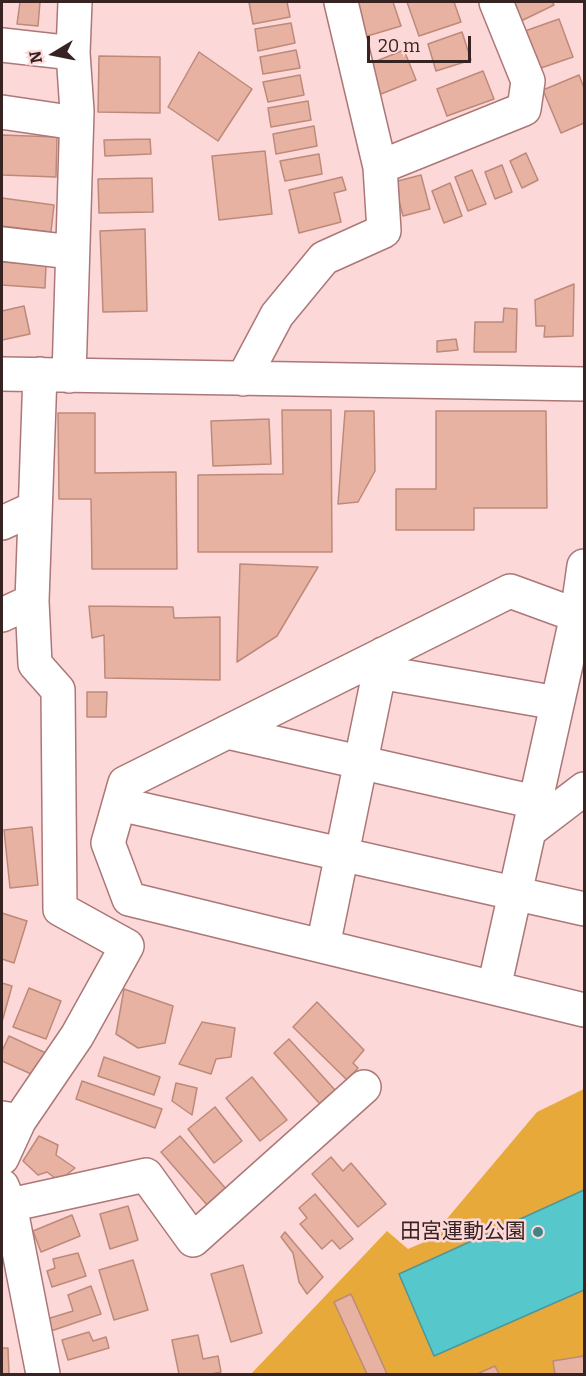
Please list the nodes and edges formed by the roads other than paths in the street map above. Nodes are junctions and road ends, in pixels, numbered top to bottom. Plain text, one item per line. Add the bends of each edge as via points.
1 (75, 2) edge
2 (342, 2) edge
3 (496, 2) edge
4 (2, 45) edge
5 (73, 53) junction
6 (2, 112) edge
7 (76, 123) junction
8 (380, 167) junction
9 (2, 243) edge
10 (72, 252) junction
11 (2, 374) edge
12 (55, 375) junction
13 (243, 379) junction
14 (585, 384) edge
15 (35, 508) junction
16 (2, 523) edge
17 (585, 566) edge
18 (32, 602) junction
19 (2, 615) edge
20 (581, 616) edge
21 (381, 663) junction
22 (558, 703) junction
23 (227, 732) junction
24 (360, 763) junction
25 (585, 789) edge
26 (119, 804) junction
27 (532, 817) junction
28 (341, 854) junction
29 (515, 894) junction
30 (585, 909) edge
31 (322, 946) junction
32 (494, 988) junction
33 (585, 1010) edge
34 (364, 1087) dead end
35 (10, 1120) edge
36 (2, 1158) edge
37 (6, 1195) edge
38 (43, 1374) edge

1 - 5 street
2 - 8 street
3 - 8 street via 528,81 524,109
4 - 5 street
5 - 7 street
6 - 7 street
7 - 10 street
8 - 13 street via 384,231 324,258 277,315
9 - 10 street
10 - 12 street
11 - 12 street
12 - 13 street
12 - 15 street
13 - 14 street
15 - 16 street
15 - 18 street
17 - 20 street
18 - 19 street
18 - 35 street via 34,664 58,690 60,909 127,946 77,1036
20 - 21 street via 510,591
20 - 22 street
21 - 22 street
21 - 23 street
21 - 24 street
22 - 27 street
23 - 24 street
23 - 26 street via 124,783
24 - 27 street
24 - 28 street
25 - 27 street
26 - 28 street
26 - 31 street via 108,843 129,899
27 - 29 street
28 - 29 street
28 - 31 street
29 - 30 street
29 - 32 street
31 - 32 street
32 - 33 street
34 - 37 street via 193,1240 146,1175
35 - 36 street
37 - 38 street

